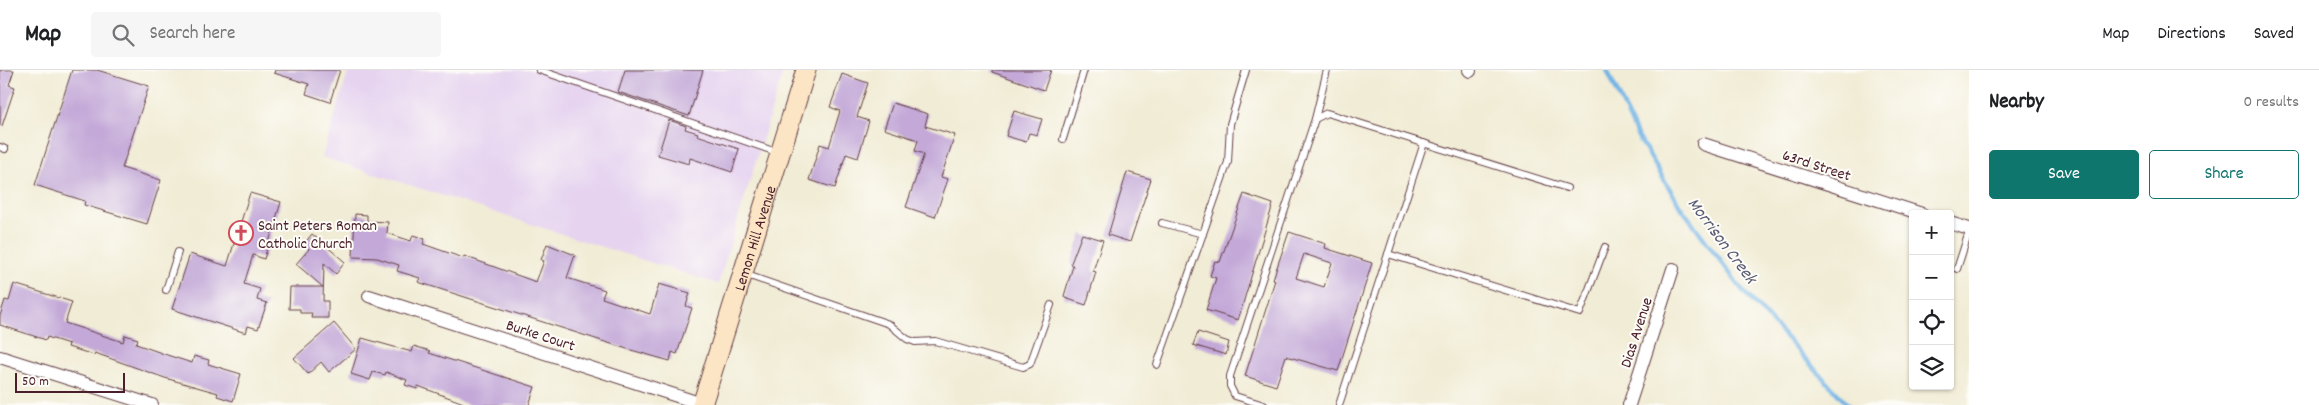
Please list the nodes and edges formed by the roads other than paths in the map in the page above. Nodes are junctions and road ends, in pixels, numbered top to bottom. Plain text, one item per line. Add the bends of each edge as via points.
1 (539, 70) edge
2 (806, 70) edge
3 (1084, 70) edge
4 (1246, 70) edge
5 (1327, 70) edge
6 (1315, 119) junction
7 (1063, 138) dead end
8 (1424, 143) junction
9 (1703, 144) dead end
10 (780, 153) junction
11 (1567, 188) dead end
12 (1909, 210) edge
13 (1162, 223) dead end
14 (1954, 224) edge
15 (1969, 230) edge
16 (1203, 234) junction
17 (1605, 247) dead end
18 (178, 252) dead end
19 (1388, 254) junction
20 (1673, 269) dead end
21 (1957, 269) dead end
22 (742, 274) junction
23 (166, 290) dead end
24 (369, 296) dead end
25 (1051, 305) dead end
26 (0, 357) edge
27 (1157, 365) dead end
28 (702, 404) edge
29 (152, 405) edge
30 (1264, 405) edge
31 (1339, 405) edge
32 (1628, 405) edge

1 - 10 lane
2 - 10 street, Lemon Hill Avenue
3 - 7 lane
4 - 16 lane via 1230,124 1228,162
5 - 6 lane
6 - 8 lane via 1327,113
6 - 30 lane via 1230,376 1234,396
8 - 11 lane
8 - 19 lane
9 - 12 street, 63rd Street
10 - 22 street, Lemon Hill Avenue
13 - 16 lane
14 - 15 street
15 - 21 lane
16 - 27 lane
17 - 19 lane via 1580,313
18 - 23 lane
19 - 31 lane
20 - 32 street, Dias Avenue
22 - 25 lane via 888,324 907,340 935,341 1023,367 1030,364
22 - 28 street, Lemon Hill Avenue
24 - 28 street, Burke Court
26 - 29 street

